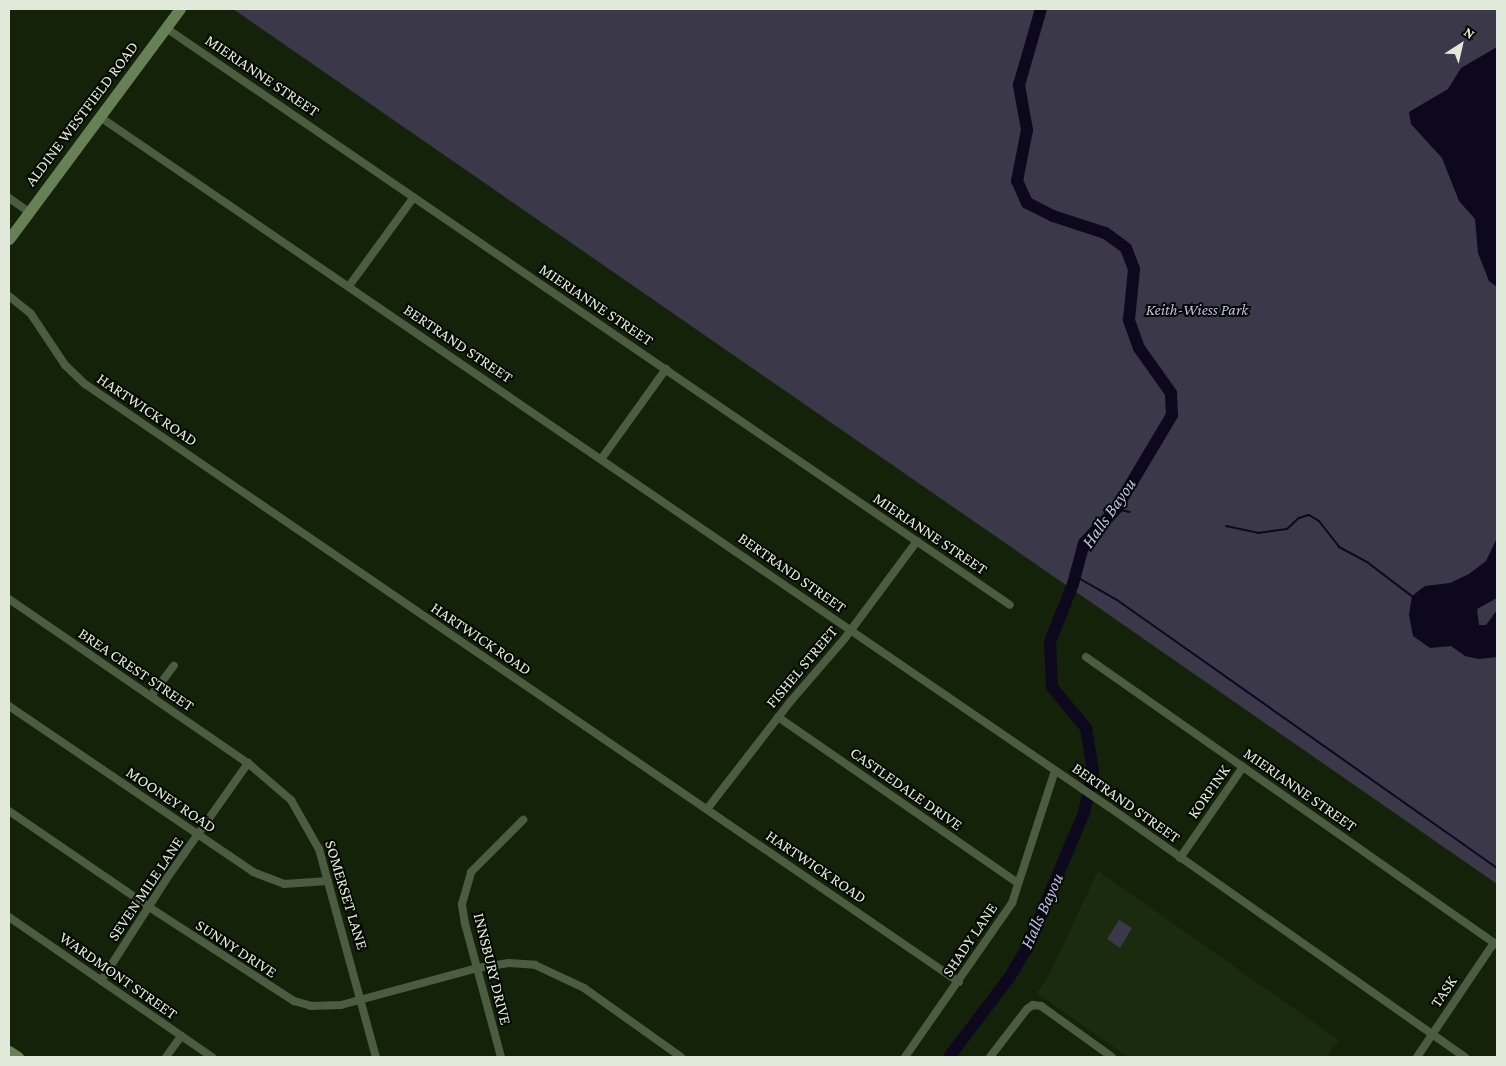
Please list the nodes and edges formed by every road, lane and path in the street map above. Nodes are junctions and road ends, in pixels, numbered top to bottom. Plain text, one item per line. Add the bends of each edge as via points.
1 (180, 9) edge
2 (166, 28) junction
3 (100, 117) junction
4 (414, 197) junction
5 (9, 198) edge
6 (29, 212) junction
7 (9, 239) edge
8 (349, 286) junction
9 (9, 296) edge
10 (666, 369) junction
11 (602, 458) junction
12 (917, 541) junction
13 (9, 599) edge
14 (1010, 605) dead end
15 (851, 630) junction
16 (1086, 657) dead end
17 (174, 666) dead end
18 (151, 696) junction
19 (9, 706) edge
20 (778, 717) junction
21 (248, 764) junction
22 (1243, 767) junction
23 (1055, 771) junction
24 (707, 809) junction
25 (9, 810) edge
26 (523, 820) dead end
27 (198, 835) junction
28 (1180, 858) junction
29 (328, 881) junction
30 (1018, 883) junction
31 (149, 907) junction
32 (9, 917) edge
33 (1496, 944) edge
34 (477, 968) junction
35 (101, 981) junction
36 (959, 982) junction
37 (361, 1001) junction
38 (1433, 1035) junction
39 (181, 1036) junction
40 (9, 1051) edge
41 (18, 1057) edge
42 (166, 1057) edge
43 (212, 1057) edge
44 (376, 1057) edge
45 (501, 1057) edge
46 (681, 1057) edge
47 (905, 1057) edge
48 (990, 1057) edge
49 (1112, 1057) edge
50 (1417, 1057) edge
51 (1465, 1057) edge

1 - 2 main road, ALDINE WESTFIELD ROAD
2 - 3 main road, ALDINE WESTFIELD ROAD
2 - 4 street, MIERIANNE STREET
3 - 6 main road, ALDINE WESTFIELD ROAD
3 - 8 street, BERTRAND STREET
4 - 8 street
4 - 10 street, MIERIANNE STREET
5 - 6 street
6 - 7 main road, ALDINE WESTFIELD ROAD
8 - 11 street, BERTRAND STREET
9 - 24 street, HARTWICK ROAD via 31,314 65,365 85,384
10 - 11 street
10 - 12 street, MIERIANNE STREET
11 - 15 street, BERTRAND STREET
12 - 14 street, MIERIANNE STREET
12 - 15 street, FISHEL STREET
13 - 18 street, BREA CREST STREET
15 - 20 street, FISHEL STREET
15 - 23 street, BERTRAND STREET
16 - 22 street, MIERIANNE STREET
17 - 18 street
18 - 21 street, BREA CREST STREET
19 - 27 street, MOONEY ROAD
20 - 24 street, FISHEL STREET
20 - 30 street, CASTLEDALE DRIVE
21 - 27 street, SEVEN MILE LANE
21 - 29 street, SOMERSET LANE via 279,787 302,814 319,849
22 - 28 street, KORPINK
22 - 33 street, MIERIANNE STREET
23 - 28 street, BERTRAND STREET
23 - 30 street, SHADY LANE
24 - 36 street, HARTWICK ROAD
25 - 31 street, SUNNY DRIVE
26 - 34 street, INNSBURY DRIVE via 472,872 466,885 463,915
27 - 29 street, MOONEY ROAD via 276,883
27 - 31 street, SEVEN MILE LANE
28 - 38 street, BERTRAND STREET
29 - 37 street, SOMERSET LANE
30 - 36 street, SHADY LANE via 1004,917
31 - 35 street, SEVEN MILE LANE
31 - 37 street, SUNNY DRIVE via 294,1001 327,1007
32 - 35 street, WARDMONT STREET
33 - 38 street, TASK
34 - 37 street, SUNNY DRIVE
34 - 45 street, INNSBURY DRIVE
34 - 46 street via 526,963 553,970 584,988
35 - 39 street, WARDMONT STREET
36 - 47 street, SHADY LANE
37 - 44 street, SOMERSET LANE
38 - 50 street, TASK
38 - 51 street, BERTRAND STREET
39 - 42 street
39 - 43 street, WARDMONT STREET
40 - 41 main road
48 - 49 street via 1027,1009 1037,1005

